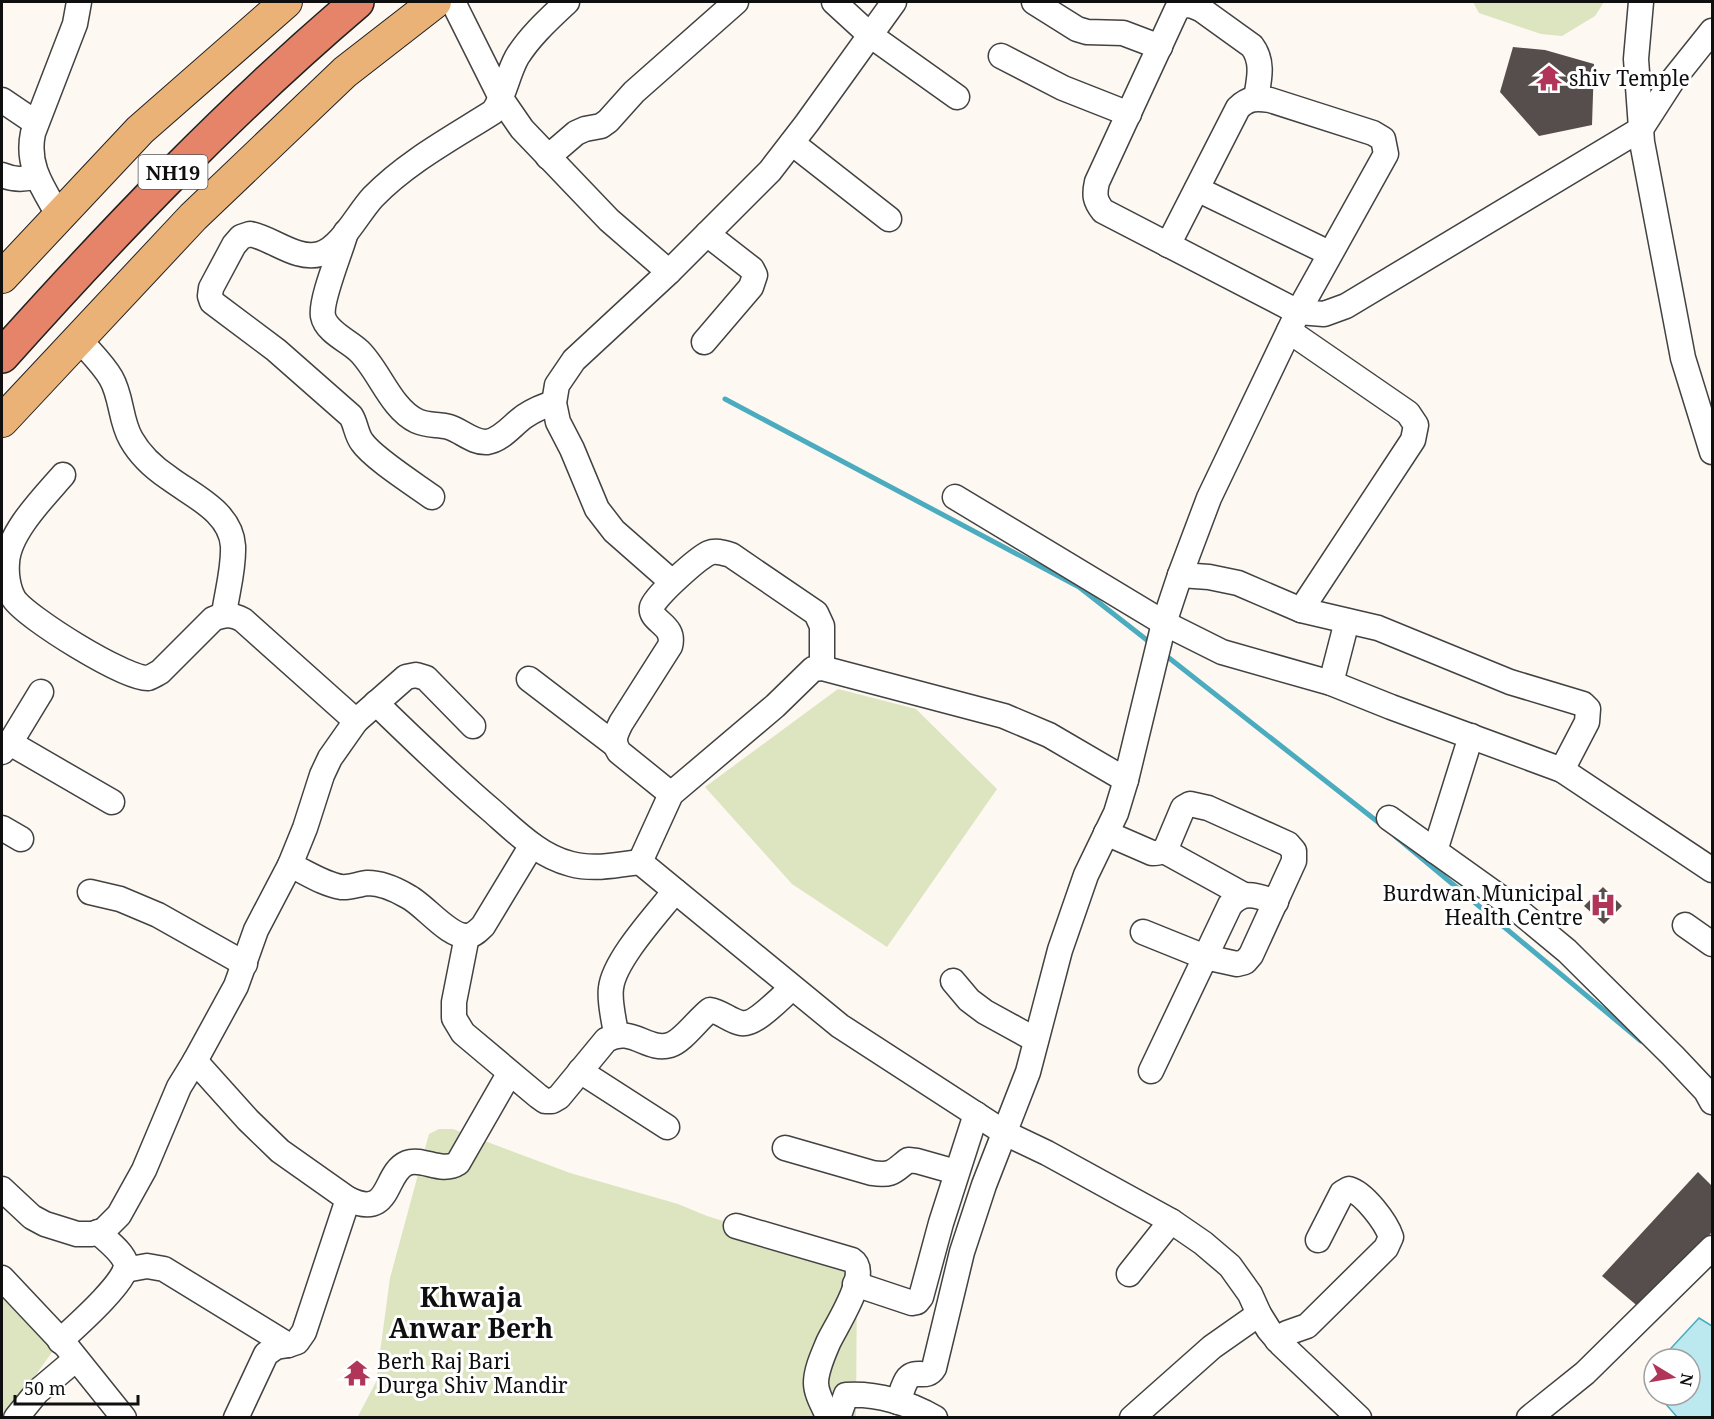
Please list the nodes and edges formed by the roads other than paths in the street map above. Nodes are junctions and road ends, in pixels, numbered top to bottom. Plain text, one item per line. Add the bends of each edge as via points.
1 (79, 2) edge
2 (286, 2) edge
3 (323, 2) edge
4 (357, 2) edge
5 (435, 2) edge
6 (453, 2) edge
7 (567, 2) edge
8 (736, 2) edge
9 (834, 2) edge
10 (894, 2) edge
11 (1034, 2) edge
12 (1641, 2) edge
13 (1713, 31) edge
14 (870, 35) junction
15 (1160, 46) junction
16 (1001, 56) dead end
17 (957, 97) dead end
18 (1256, 98) junction
19 (2, 100) edge
20 (502, 100) junction
21 (1129, 114) junction
22 (36, 123) junction
23 (1641, 129) junction
24 (792, 143) junction
25 (548, 157) junction
26 (2, 175) edge
27 (37, 176) junction
28 (1197, 189) junction
29 (59, 216) junction
30 (889, 219) dead end
31 (347, 230) junction
32 (707, 234) junction
33 (1168, 245) junction
34 (1329, 253) junction
35 (669, 272) junction
36 (2, 277) edge
37 (1293, 322) junction
38 (2, 323) edge
39 (79, 339) junction
40 (704, 342) dead end
41 (2, 356) edge
42 (554, 403) junction
43 (2, 422) edge
44 (1712, 446) edge
45 (63, 475) dead end
46 (432, 497) dead end
47 (954, 497) dead end
48 (1180, 575) junction
49 (672, 582) junction
50 (1301, 610) junction
51 (224, 614) junction
52 (1347, 621) junction
53 (1164, 623) junction
54 (822, 668) junction
55 (529, 679) dead end
56 (1331, 683) junction
57 (41, 692) dead end
58 (376, 703) junction
59 (356, 721) junction
60 (473, 726) dead end
61 (1471, 736) junction
62 (614, 744) junction
63 (6, 748) edge
64 (1562, 770) junction
65 (1126, 780) junction
66 (671, 794) junction
67 (112, 802) dead end
68 (1389, 818) dead end
69 (1106, 833) junction
70 (532, 845) junction
71 (1164, 851) junction
72 (1435, 851) junction
73 (639, 862) junction
74 (290, 865) junction
75 (1713, 870) edge
76 (675, 891) junction
77 (90, 892) dead end
78 (1244, 895) junction
79 (1276, 902) junction
80 (1685, 925) dead end
81 (1143, 932) dead end
82 (467, 936) junction
83 (1713, 944) edge
84 (1205, 957) junction
85 (245, 964) junction
86 (952, 981) dead end
87 (792, 988) junction
88 (616, 1034) junction
89 (1036, 1041) junction
90 (195, 1061) junction
91 (580, 1071) junction
92 (1151, 1071) dead end
93 (509, 1074) junction
94 (1713, 1102) edge
95 (975, 1114) junction
96 (667, 1127) dead end
97 (1005, 1133) junction
98 (784, 1148) dead end
99 (956, 1172) junction
100 (2, 1189) edge
101 (348, 1199) junction
102 (1171, 1221) junction
103 (736, 1226) dead end
104 (98, 1232) junction
105 (1318, 1240) dead end
106 (1713, 1248) edge
107 (125, 1270) junction
108 (1129, 1274) dead end
109 (2, 1278) edge
110 (855, 1284) junction
111 (1259, 1314) junction
112 (1277, 1340) junction
113 (288, 1345) junction
114 (68, 1350) junction
115 (898, 1402) junction
116 (16, 1418) edge
117 (124, 1418) edge
118 (236, 1418) edge
119 (829, 1418) edge
120 (838, 1418) edge
121 (935, 1418) edge
122 (1132, 1418) edge
123 (1359, 1418) edge
124 (1529, 1418) edge

1 - 22 street via 75,24
2 - 29 main road via 140,130
3 - 38 highway, NH19 via 173,140
4 - 41 highway, NH19 via 293,56 172,173
5 - 39 main road via 345,72 193,217
6 - 20 street
7 - 20 street via 517,57
8 - 25 street via 634,92 608,121 576,133
9 - 14 street
10 - 14 street
11 - 15 street via 1077,29 1123,33
12 - 23 street via 1636,59
13 - 23 street via 1672,81
14 - 17 street
14 - 24 street
15 - 18 street via 1177,9 1184,5 1202,10 1257,53 1260,69
15 - 21 street
16 - 21 street via 1063,88
18 - 28 street via 1238,108
18 - 34 street via 1383,139 1386,154
19 - 22 street
20 - 25 street
20 - 31 street via 493,112 411,165 373,197
21 - 33 street via 1097,182 1097,204 1103,211
22 - 27 street via 29,147
23 - 37 street via 1346,306
23 - 44 street via 1683,358
24 - 30 street
24 - 32 street via 770,171
25 - 35 street via 609,220
26 - 27 street via 16,179
27 - 29 street
28 - 33 street
28 - 34 street
29 - 36 main road
31 - 42 street via 323,316 327,325 359,351 406,413 416,421 450,427 485,442 495,440 525,415
31 - 46 street via 334,246 321,254 308,255 259,236 241,237 211,288 212,303 276,350 351,416 366,447
32 - 35 street
32 - 40 street via 755,275 751,287
33 - 37 street
34 - 37 street
35 - 42 street via 574,360 557,385
37 - 48 street via 1209,498
37 - 50 street via 1408,413 1416,425 1413,440
39 - 43 main road
39 - 51 street via 111,378 130,439 146,460 215,510 229,529 232,565
42 - 49 street via 558,422 597,509 614,531
45 - 51 street via 27,519 6,562 14,598 28,613 124,671 149,678 160,672 213,619
47 - 53 street
48 - 50 street via 1238,583
48 - 53 street
49 - 54 street via 709,553 731,555 816,613 822,626
49 - 62 street via 651,609 652,615 670,631 670,646 621,723
50 - 52 street
51 - 59 street via 243,620
52 - 56 street
52 - 64 street via 1378,628 1510,682 1583,704 1588,709 1587,722
53 - 56 street via 1222,652
53 - 65 street
54 - 65 street via 1004,716 1049,735
54 - 66 street via 813,669
55 - 62 street
56 - 61 street
57 - 63 street
58 - 59 street
58 - 60 street via 406,677 416,675 426,678
58 - 70 street via 442,768
59 - 74 street via 322,775
61 - 64 street
61 - 72 street
62 - 66 street
63 - 67 street
64 - 75 street
65 - 69 street
66 - 73 street
68 - 72 street
69 - 71 street via 1152,853
69 - 89 street via 1086,875 1060,950
70 - 73 street via 572,865
70 - 82 street via 483,926
71 - 78 street
71 - 79 street via 1184,808 1190,804 1208,808 1288,844 1294,851 1294,861
72 - 94 street via 1567,951 1673,1056
73 - 76 street
74 - 82 street via 339,886 369,883 393,888 413,898 448,928
74 - 85 street via 256,930
76 - 87 street
76 - 88 street via 615,973 611,995
77 - 85 street via 159,915
78 - 79 street
78 - 84 street via 1230,905
79 - 84 street via 1245,962
80 - 83 street
81 - 84 street
82 - 93 street via 454,1018 463,1033
84 - 92 street
85 - 90 street via 229,1002
86 - 89 street via 985,1012
87 - 88 street via 748,1023 710,1011 668,1046
87 - 95 street via 840,1026
88 - 91 street
89 - 97 street
90 - 101 street via 280,1151
90 - 104 street via 179,1087 128,1201 119,1215
91 - 93 street via 552,1101 545,1101
91 - 96 street
93 - 101 street via 458,1162 445,1167 407,1163 375,1203 358,1204
95 - 97 street
95 - 99 street
97 - 102 street
97 - 115 street via 962,1252 934,1368 927,1375 909,1377
98 - 99 street via 886,1175 896,1172 908,1160
99 - 110 street via 917,1302
100 - 104 street via 23,1210 45,1224 77,1234
101 - 113 street via 304,1332 297,1342
102 - 108 street
102 - 111 street via 1230,1266
103 - 110 street via 852,1260 858,1268
104 - 107 street via 122,1258
105 - 112 street via 1342,1193 1349,1189 1369,1204 1391,1237 1386,1248 1307,1326
106 - 124 street via 1585,1373
107 - 113 street via 147,1266 164,1269
107 - 114 street
109 - 114 street
110 - 119 street via 817,1377 816,1386
111 - 112 street
111 - 122 street via 1212,1347
112 - 123 street
113 - 118 street via 266,1354
114 - 116 street
114 - 117 street
115 - 120 street via 862,1394 846,1395
115 - 121 street

